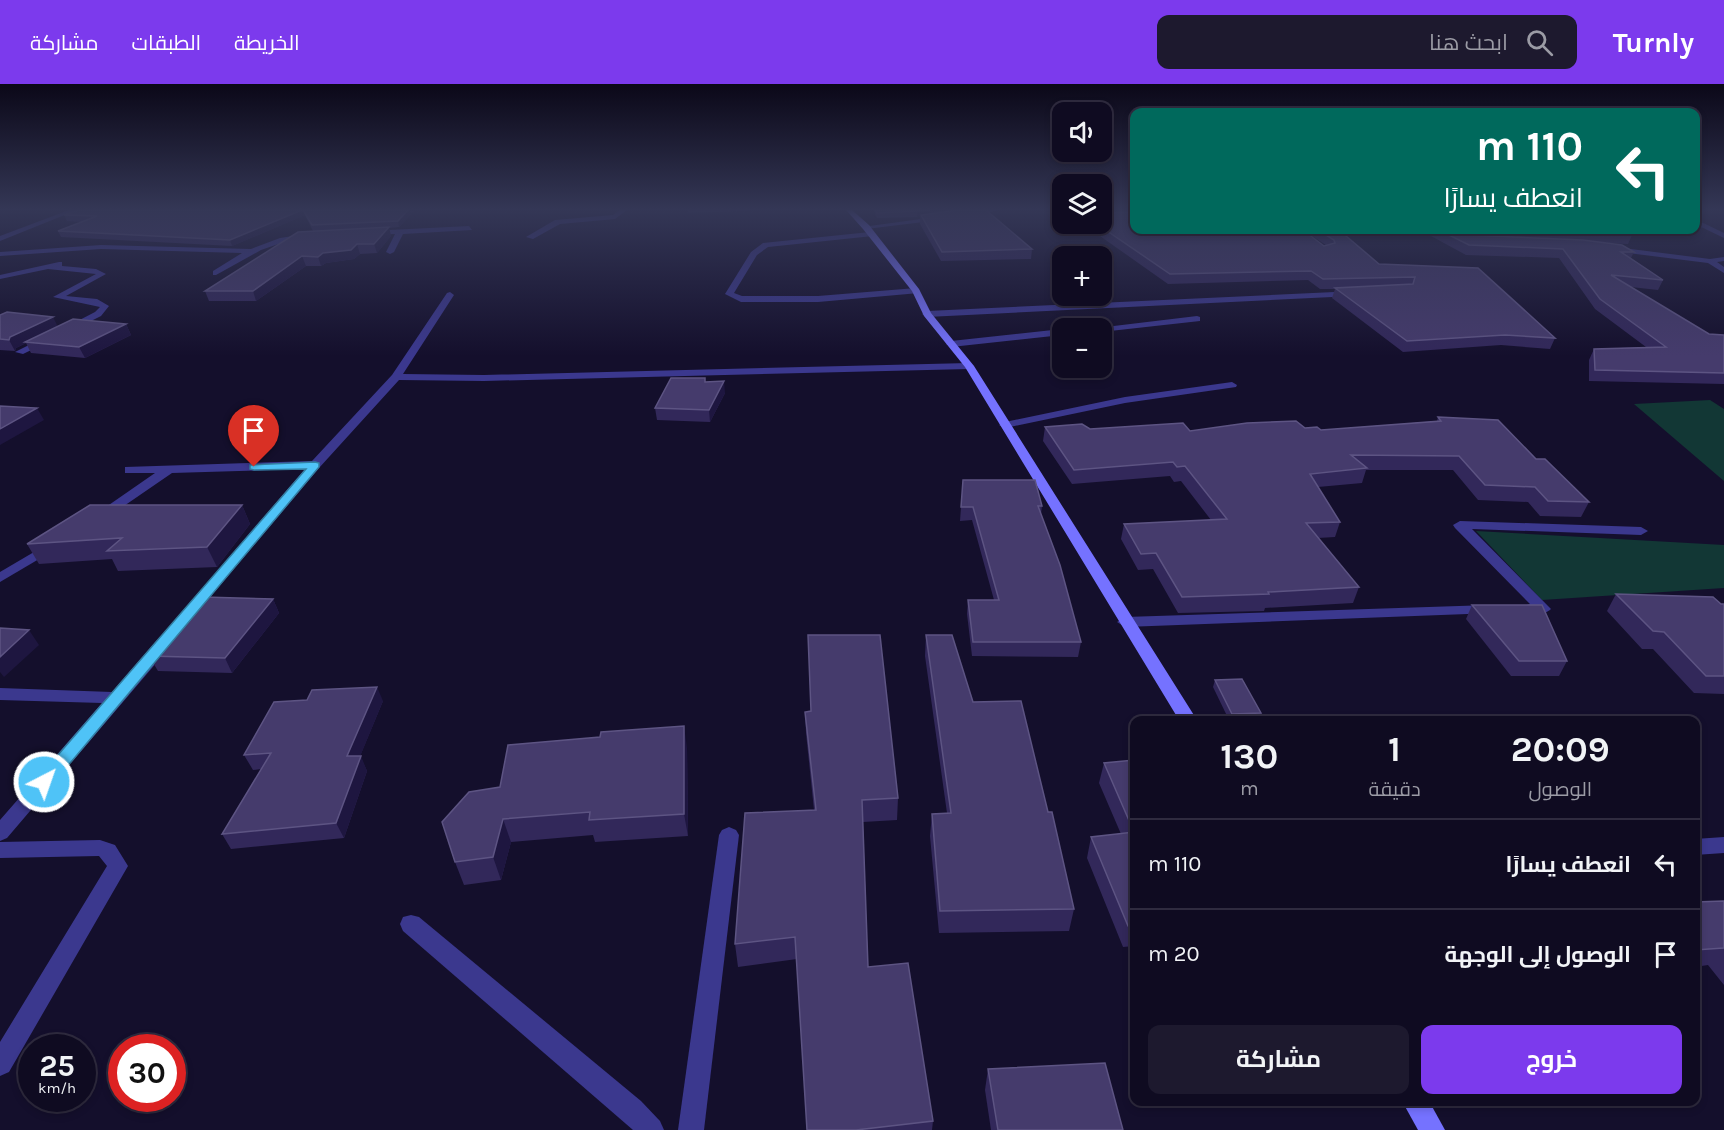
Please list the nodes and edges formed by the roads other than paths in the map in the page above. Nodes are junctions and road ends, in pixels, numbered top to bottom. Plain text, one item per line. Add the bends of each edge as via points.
1 (71, 259) edge
2 (241, 259) edge
3 (751, 259) edge
4 (891, 259) edge
5 (1692, 259) edge
6 (1724, 259) edge
7 (1710, 261) junction
8 (50, 267) junction
9 (1724, 271) edge
10 (216, 273) dead end
11 (0, 277) edge
12 (916, 291) junction
13 (1360, 293) edge
14 (450, 295) dead end
15 (927, 314) junction
16 (1197, 319) dead end
17 (1112, 328) edge
18 (1052, 334) edge
19 (951, 344) junction
20 (20, 352) dead end
21 (969, 366) junction
22 (396, 377) junction
23 (1232, 385) dead end
24 (1005, 425) junction
25 (315, 465) junction
26 (129, 470) dead end
27 (169, 470) junction
28 (84, 526) edge
29 (1641, 531) dead end
30 (65, 538) edge
31 (0, 578) edge
32 (1125, 622) junction
33 (0, 694) edge
34 (118, 698) junction
35 (1185, 716) edge
36 (0, 833) edge
37 (729, 835) dead end
38 (1724, 845) edge
39 (1700, 847) edge
40 (0, 850) edge
41 (411, 924) dead end
42 (0, 1064) edge
43 (1418, 1106) edge
44 (651, 1130) edge
45 (691, 1130) edge
46 (1432, 1130) edge

1 - 8 street
2 - 10 street
3 - 12 street via 729,294 741,299 818,299
4 - 12 street
5 - 7 street
6 - 7 street
7 - 9 street
8 - 11 street
8 - 20 street via 101,272 100,277 57,297 105,306 98,314
12 - 15 street
13 - 15 street
14 - 22 street
15 - 19 street
16 - 17 street
18 - 19 street
19 - 21 street
21 - 22 street
21 - 24 street
22 - 25 street
23 - 24 street via 1125,400
24 - 32 street
25 - 27 street
25 - 34 street
26 - 27 street
27 - 28 street
29 - 32 street via 1460,525 1543,609
30 - 31 street
32 - 35 street
33 - 34 street
34 - 36 street
37 - 45 street
38 - 39 street
40 - 42 street via 100,848 108,851 118,867
41 - 44 street
43 - 46 street

